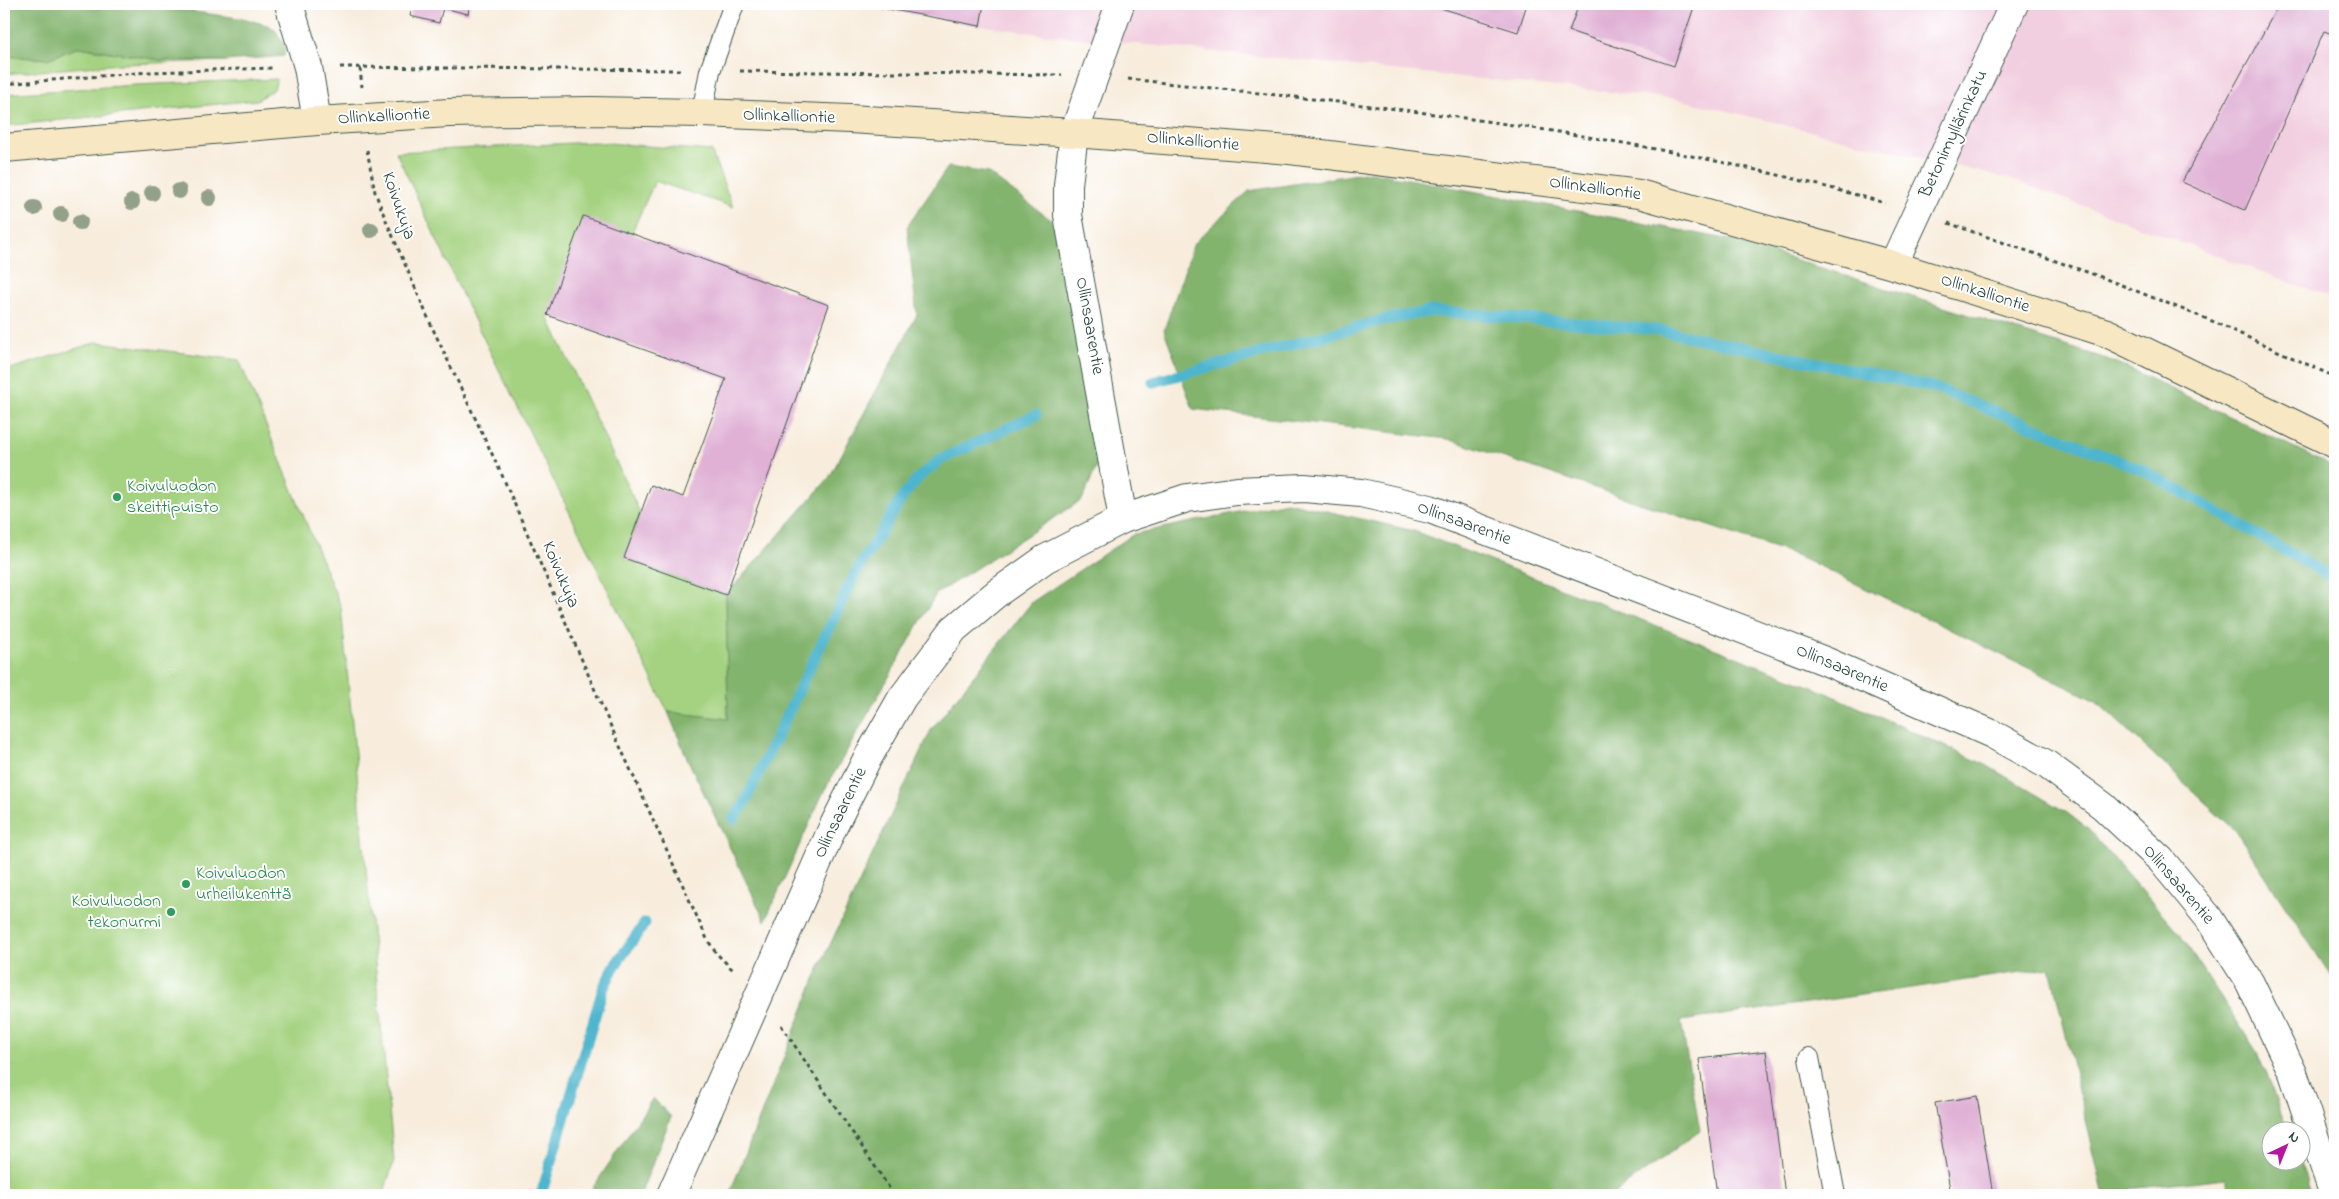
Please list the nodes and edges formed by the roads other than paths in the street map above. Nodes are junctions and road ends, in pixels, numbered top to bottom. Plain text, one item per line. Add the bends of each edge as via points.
1 (290, 4) edge
2 (734, 4) edge
3 (1120, 4) edge
4 (2014, 4) edge
5 (702, 113) junction
6 (317, 121) junction
7 (1074, 132) junction
8 (4, 148) edge
9 (1893, 265) junction
10 (2335, 444) edge
11 (1122, 519) junction
12 (1810, 1058) dead end
13 (671, 1195) edge
14 (1835, 1195) edge
15 (2334, 1195) edge

1 - 6 street via 308,67
2 - 5 lane via 710,71
3 - 7 street, Ollinsaarentie
4 - 9 street, Betonimyllärinkatu
5 - 6 street, Ollinkalliontie via 449,113
5 - 7 street, Ollinkalliontie
6 - 8 street, Ollinkalliontie
7 - 9 street, Ollinkalliontie via 1290,150 1639,194
7 - 11 street, Ollinsaarentie via 1068,215
9 - 10 street, Ollinkalliontie via 2108,333
11 - 13 street, Ollinsaarentie via 1045,560 997,593 954,629 902,698 833,827
11 - 15 street, Ollinsaarentie via 1186,498 1237,491 1304,488 1361,493 1430,509 1825,661 2000,738 2046,764 2103,806 2161,860 2208,917 2250,983 2293,1073
12 - 14 lane

